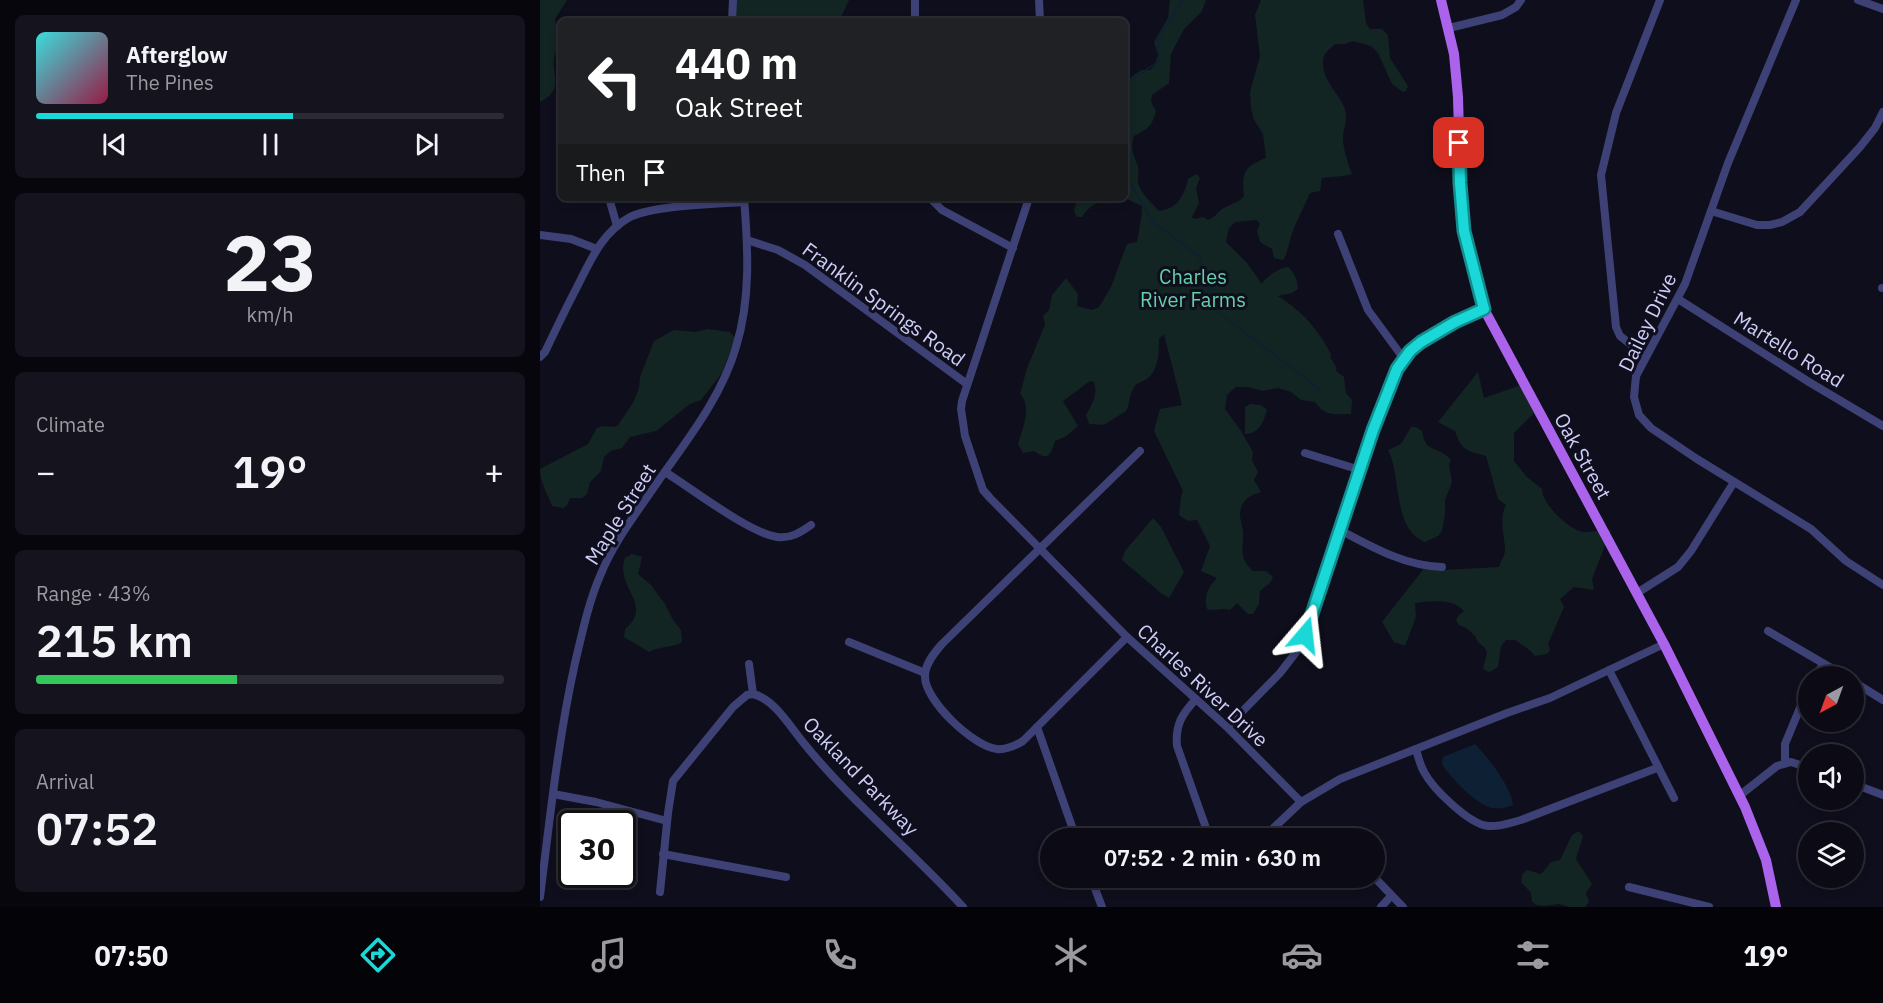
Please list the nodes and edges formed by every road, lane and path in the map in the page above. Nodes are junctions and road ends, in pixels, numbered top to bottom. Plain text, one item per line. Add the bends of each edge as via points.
1 (733, 0) edge
2 (915, 0) edge
3 (1039, 0) edge
4 (1441, 0) edge
5 (1521, 0) edge
6 (1660, 0) edge
7 (1796, 0) edge
8 (1858, 0) edge
9 (1883, 9) edge
10 (732, 18) edge
11 (915, 18) edge
12 (1040, 18) edge
13 (1449, 28) junction
14 (1883, 112) edge
15 (610, 201) edge
16 (735, 201) edge
17 (744, 201) edge
18 (933, 201) edge
19 (1028, 201) edge
20 (1711, 210) junction
21 (617, 226) junction
22 (1338, 234) dead end
23 (540, 235) edge
24 (747, 240) junction
25 (1013, 248) junction
26 (597, 249) junction
27 (1678, 299) junction
28 (1484, 309) junction
29 (1646, 356) junction
30 (540, 357) edge
31 (1404, 359) junction
32 (967, 384) junction
33 (1883, 426) edge
34 (1140, 451) dead end
35 (1305, 453) dead end
36 (1360, 470) junction
37 (665, 472) junction
38 (1734, 482) junction
39 (811, 525) dead end
40 (1340, 530) junction
41 (1038, 549) junction
42 (1442, 567) dead end
43 (1883, 585) edge
44 (1636, 593) junction
45 (1768, 631) dead end
46 (1127, 637) junction
47 (849, 642) dead end
48 (1664, 644) junction
49 (750, 664) dead end
50 (1824, 664) joint
51 (1828, 666) edge
52 (1609, 670) junction
53 (925, 673) junction
54 (1864, 688) edge
55 (753, 694) junction
56 (1196, 699) junction
57 (1883, 700) edge
58 (1798, 713) edge
59 (1037, 727) junction
60 (1227, 727) junction
61 (1416, 749) junction
62 (1785, 764) junction
63 (1798, 764) edge
64 (1657, 768) junction
65 (1864, 787) edge
66 (553, 794) junction
67 (1883, 795) edge
68 (1739, 796) junction
69 (1674, 798) dead end
70 (1301, 802) junction
71 (667, 821) junction
72 (1072, 828) edge
73 (1206, 828) edge
74 (1274, 828) edge
75 (543, 850) edge
76 (663, 854) junction
77 (786, 878) dead end
78 (1629, 887) dead end
79 (1095, 888) edge
80 (1383, 888) edge
81 (660, 892) dead end
82 (1391, 896) junction
83 (540, 897) edge
84 (1687, 904) edge
85 (963, 907) edge
86 (1102, 907) edge
87 (1381, 907) edge
88 (1403, 907) edge
89 (1709, 907) edge
90 (1776, 907) edge

1 - 10 street
2 - 11 street
3 - 12 street
4 - 13 main road, Oak Street
5 - 13 street via 1503,15
6 - 29 street via 1616,113 1601,175 1616,327 1620,336
7 - 20 street, Dailey Drive
8 - 9 street
13 - 28 main road, Oak Street via 1458,97 1462,220
14 - 20 street via 1860,147 1800,212 1782,222 1757,225
15 - 21 street
16 - 21 street via 641,213
17 - 24 street, Maple Street
18 - 25 street via 942,210
19 - 25 street, Charles River Drive
20 - 27 street, Dailey Drive
21 - 26 street
22 - 31 street via 1368,310
23 - 26 street via 571,239
24 - 32 street, Franklin Springs Road via 805,264
24 - 37 street, Maple Street via 746,296 736,347 702,416
25 - 32 street, Charles River Drive
26 - 30 street
27 - 29 street, Dailey Drive
27 - 33 street, Martello Road
28 - 31 street via 1421,342
28 - 44 main road, Oak Street
29 - 38 street, Dailey Drive via 1634,385 1639,415 1651,428
31 - 36 street via 1391,380
32 - 41 street, Charles River Drive via 962,420 983,490
34 - 41 street
35 - 36 street
36 - 40 street
37 - 39 street via 759,531 778,537 794,536
37 - 66 street, Maple Street via 608,558 589,604 566,704
38 - 43 street, Dailey Drive via 1811,529 1846,561
38 - 44 street via 1681,563
40 - 42 street via 1401,560
40 - 60 street via 1300,647
41 - 46 street, Charles River Drive
41 - 53 street via 942,644
44 - 48 main road, Oak Street
45 - 50 street
46 - 56 street, Charles River Drive
46 - 59 street
47 - 53 street
48 - 52 street
48 - 68 main road, Oak Street
49 - 55 street
50 - 51 street
52 - 61 street via 1550,698
52 - 64 street
53 - 59 street via 935,702 979,744 1010,748
54 - 57 street
55 - 71 street via 733,706 673,781
55 - 85 street, Oakland Parkway via 771,704 824,767
56 - 60 street, Charles River Drive
56 - 73 street via 1178,722 1176,736
58 - 62 street via 1785,744
59 - 72 street
60 - 70 street, Charles River Drive
61 - 64 street via 1424,773 1438,791 1473,820 1487,826 1521,820
61 - 70 street via 1340,779
62 - 63 street
62 - 68 street via 1770,770
64 - 69 street
65 - 67 street
66 - 71 street
66 - 75 street, Maple Street
68 - 90 main road, Oak Street via 1766,860
70 - 74 street
71 - 76 street
75 - 83 street, Maple Street
76 - 77 street
76 - 81 street
78 - 84 street
79 - 86 street
80 - 82 street
82 - 87 street
82 - 88 street
84 - 89 street

